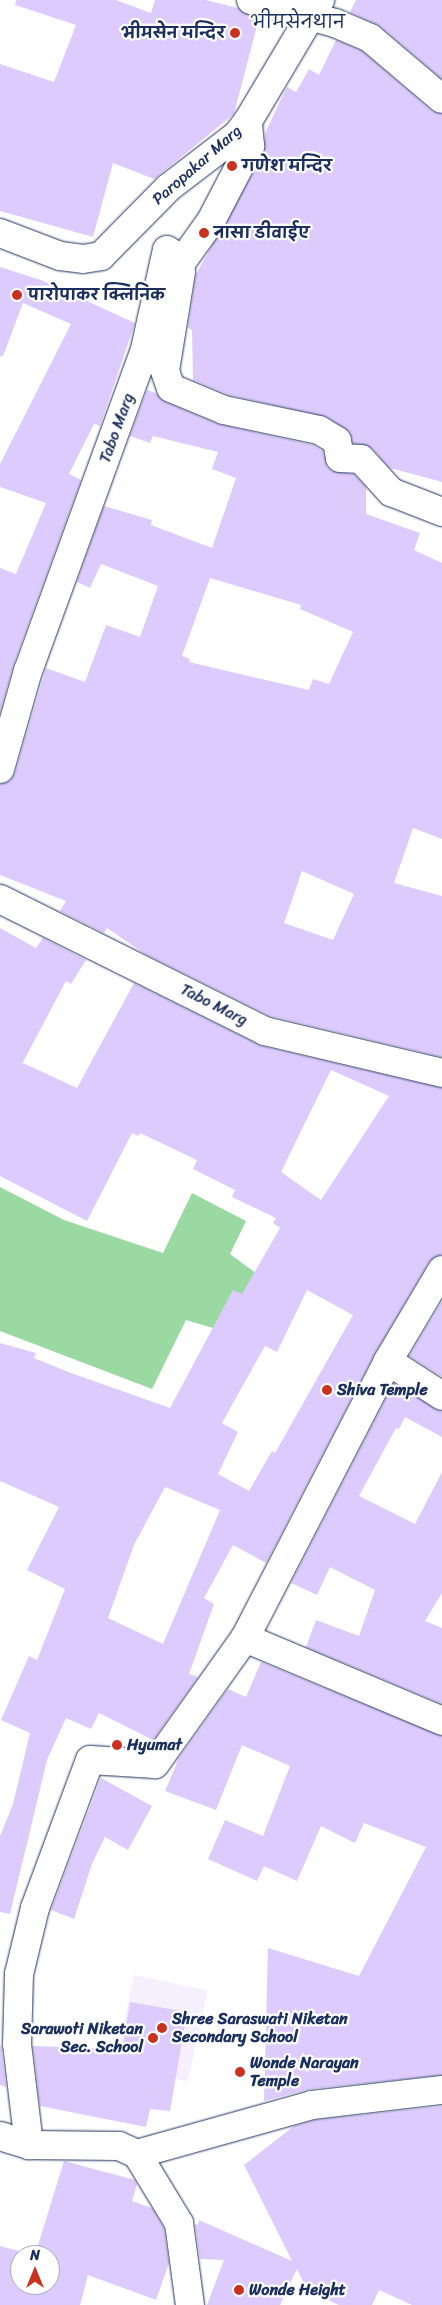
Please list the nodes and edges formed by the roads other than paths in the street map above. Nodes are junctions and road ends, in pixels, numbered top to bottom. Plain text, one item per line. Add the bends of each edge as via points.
1 (251, 0) edge
2 (316, 8) edge
3 (442, 99) edge
4 (248, 121) junction
5 (0, 233) edge
6 (183, 260) junction
7 (442, 512) edge
8 (0, 769) edge
9 (0, 899) edge
10 (442, 1073) edge
11 (442, 1270) edge
12 (388, 1361) junction
13 (442, 1396) edge
14 (245, 1638) junction
15 (442, 1721) edge
16 (442, 2090) edge
17 (0, 2136) edge
18 (29, 2145) junction
19 (137, 2154) junction
20 (190, 2305) edge

1 - 2 street
2 - 3 street via 336,23 370,38
2 - 4 street, Paropakar Marg
4 - 5 street, Paropakar Marg via 237,135 168,188 101,256 83,259 60,256
4 - 6 street via 250,146 211,221
6 - 7 street via 165,371 171,388 224,410 319,430 337,441 340,458 361,459 391,492
6 - 8 street, Tabo Marg via 167,250 145,349 28,671
9 - 10 street, Tabo Marg via 265,1032
11 - 12 street
12 - 13 street
12 - 14 street
14 - 15 street
14 - 18 street via 155,1764 90,1760 35,1908 19,1974 17,2044
16 - 19 street via 312,2105
17 - 18 street
18 - 19 street via 119,2146
19 - 20 street via 179,2223

